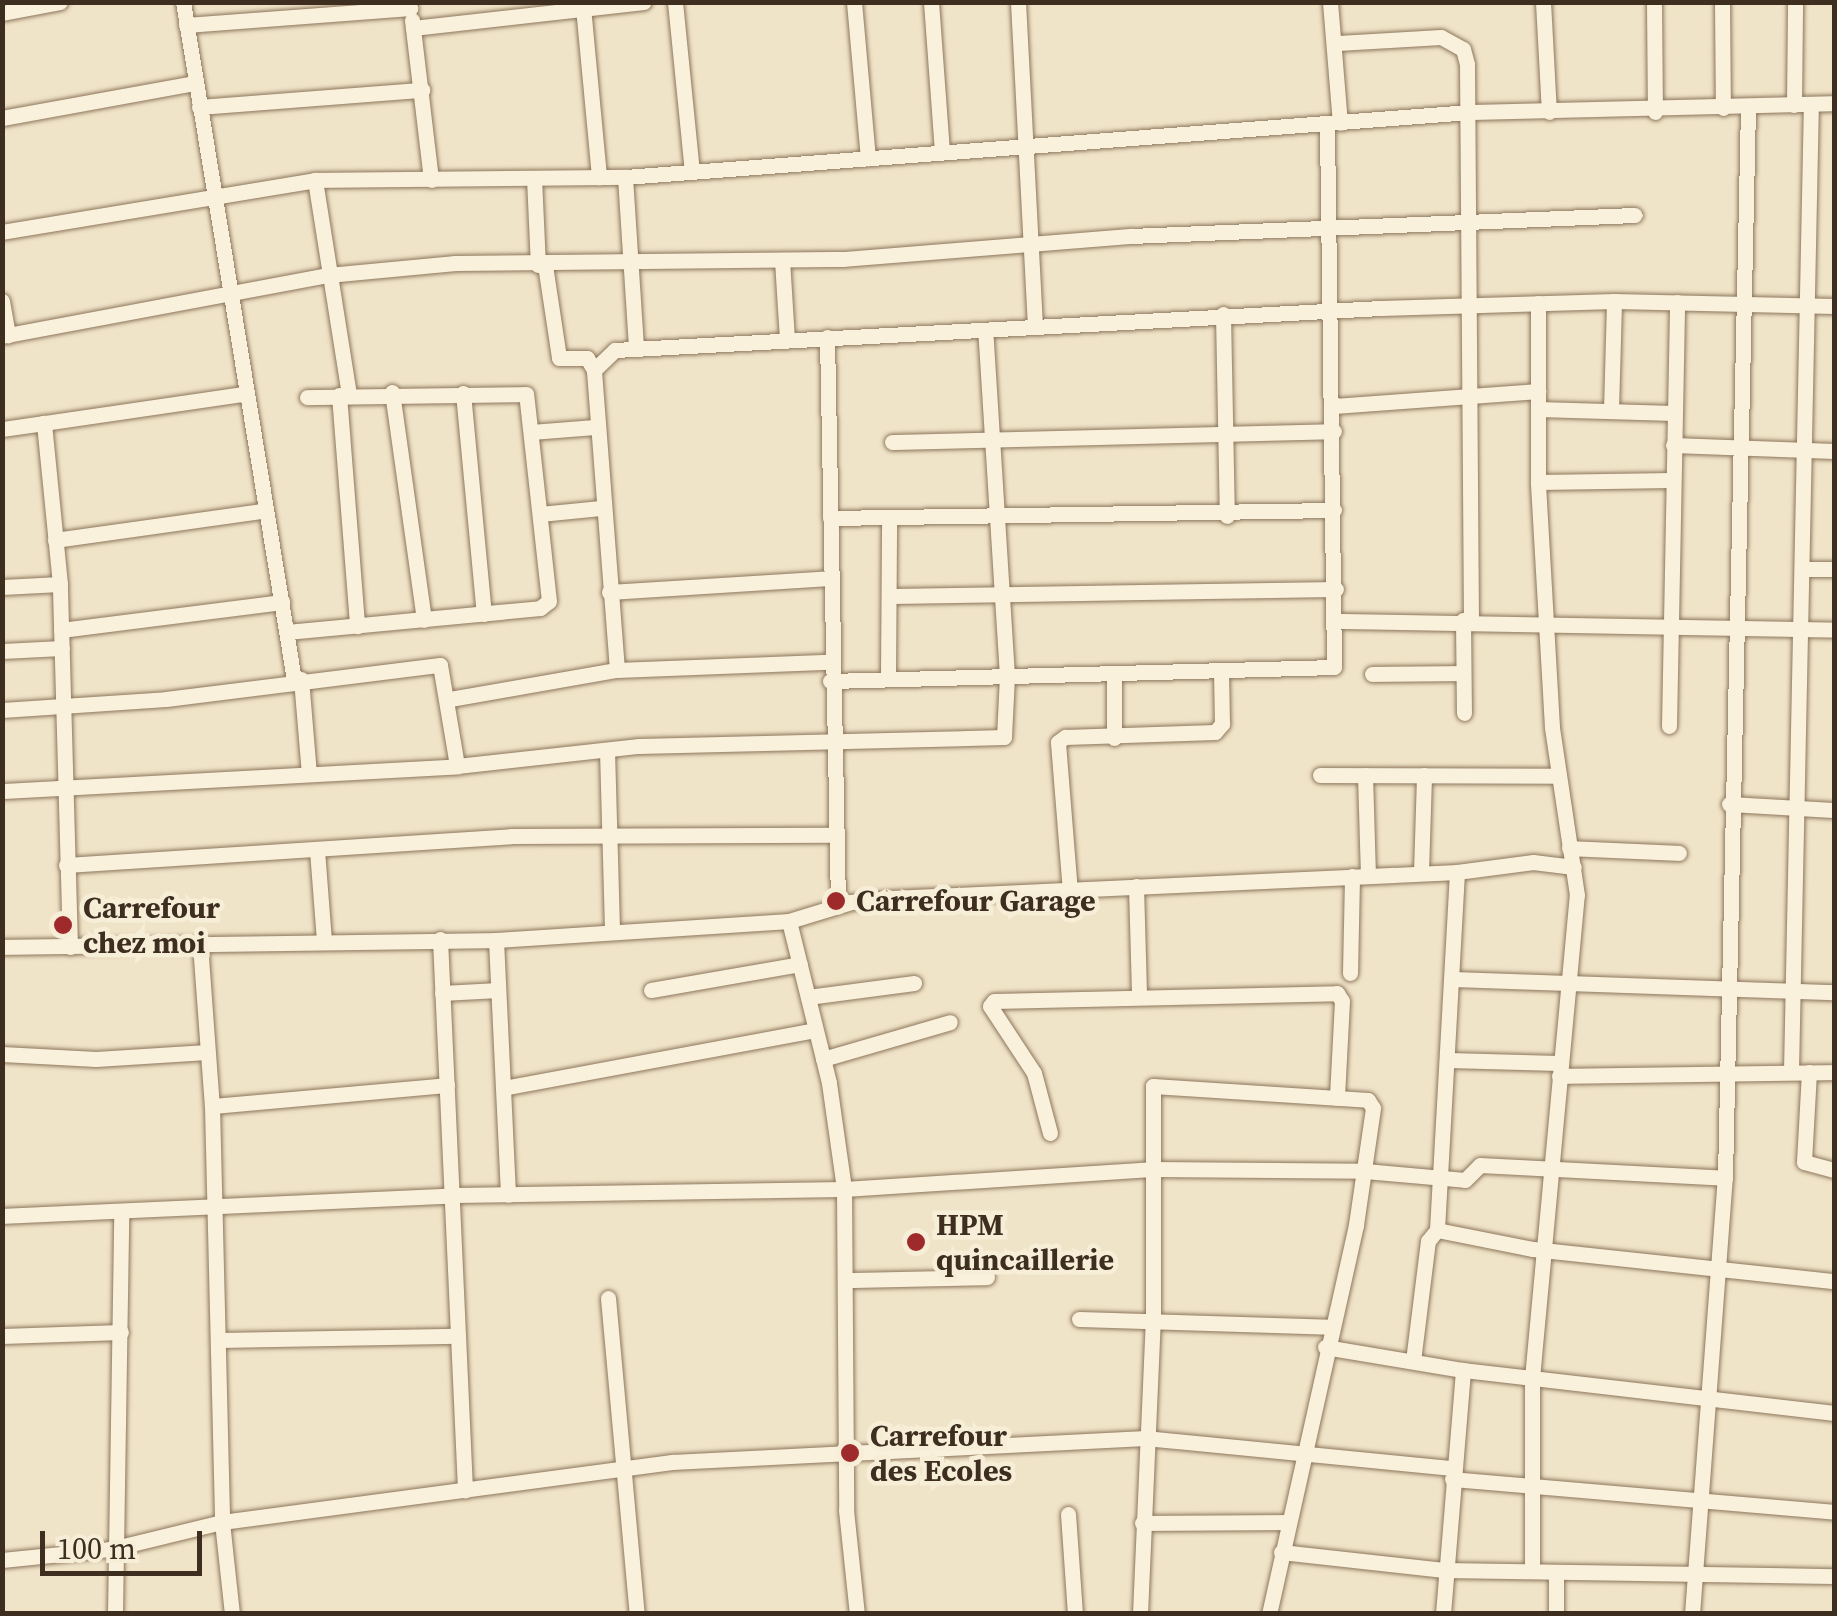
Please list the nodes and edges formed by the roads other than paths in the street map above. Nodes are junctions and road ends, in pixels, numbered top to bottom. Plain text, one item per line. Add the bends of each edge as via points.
1 (60, 2) edge
2 (183, 2) edge
3 (644, 2) edge
4 (675, 2) edge
5 (854, 2) edge
6 (930, 2) edge
7 (1018, 2) edge
8 (1330, 2) edge
9 (1543, 2) edge
10 (1654, 2) edge
11 (1722, 2) edge
12 (1795, 2) edge
13 (410, 5) edge
14 (583, 8) junction
15 (2, 12) edge
16 (186, 25) junction
17 (413, 28) junction
18 (1338, 44) junction
19 (194, 83) junction
20 (422, 90) junction
21 (1834, 103) edge
22 (1803, 104) junction
23 (199, 107) junction
24 (1748, 107) junction
25 (1723, 108) junction
26 (1469, 112) junction
27 (1549, 112) junction
28 (1655, 112) junction
29 (2, 118) edge
30 (1334, 123) junction
31 (1026, 147) junction
32 (942, 152) junction
33 (868, 158) junction
34 (692, 171) junction
35 (599, 177) junction
36 (534, 178) junction
37 (625, 178) junction
38 (315, 180) junction
39 (431, 180) junction
40 (214, 198) junction
41 (1635, 215) dead end
42 (1471, 220) junction
43 (1330, 226) junction
44 (2, 232) edge
45 (1033, 246) junction
46 (782, 260) junction
47 (633, 263) junction
48 (542, 265) junction
49 (328, 275) junction
50 (228, 294) junction
51 (2, 301) edge
52 (1538, 302) junction
53 (1614, 302) junction
54 (1676, 302) junction
55 (1741, 302) junction
56 (1808, 304) junction
57 (1466, 306) junction
58 (1834, 306) edge
59 (1332, 310) junction
60 (1223, 314) junction
61 (1036, 327) junction
62 (985, 331) junction
63 (5, 336) edge
64 (827, 337) junction
65 (787, 340) junction
66 (636, 348) junction
67 (594, 370) junction
68 (392, 392) junction
69 (1538, 392) junction
70 (462, 393) junction
71 (244, 394) junction
72 (1470, 394) junction
73 (344, 395) junction
74 (307, 398) dead end
75 (1334, 406) junction
76 (1538, 409) junction
77 (1611, 410) junction
78 (1674, 413) junction
79 (44, 423) junction
80 (596, 427) junction
81 (2, 430) edge
82 (1334, 431) junction
83 (531, 432) junction
84 (1225, 433) junction
85 (991, 441) junction
86 (892, 442) dead end
87 (1673, 445) junction
88 (1743, 448) junction
89 (1803, 450) junction
90 (1834, 452) edge
91 (1673, 480) junction
92 (1538, 482) junction
93 (602, 508) junction
94 (1334, 510) junction
95 (262, 511) junction
96 (540, 514) junction
97 (995, 515) junction
98 (1227, 516) junction
99 (889, 517) junction
100 (830, 518) junction
101 (55, 540) junction
102 (1802, 569) junction
103 (1834, 569) edge
104 (830, 578) junction
105 (60, 584) junction
106 (2, 587) edge
107 (1336, 589) junction
108 (610, 592) junction
109 (892, 596) junction
110 (1002, 598) junction
111 (282, 602) junction
112 (484, 614) junction
113 (424, 620) junction
114 (1467, 620) junction
115 (1337, 621) junction
116 (1546, 623) junction
117 (1673, 625) junction
118 (358, 626) junction
119 (1736, 628) junction
120 (1801, 628) junction
121 (61, 630) junction
122 (1834, 630) edge
123 (287, 632) junction
124 (62, 648) junction
125 (2, 651) edge
126 (830, 662) junction
127 (616, 670) junction
128 (1464, 673) junction
129 (1222, 674) junction
130 (1372, 674) dead end
131 (1114, 675) junction
132 (1007, 676) junction
133 (888, 677) junction
134 (297, 680) junction
135 (830, 681) junction
136 (450, 699) junction
137 (65, 709) junction
138 (2, 710) edge
139 (1464, 713) dead end
140 (1669, 726) dead end
141 (1114, 738) junction
142 (832, 740) junction
143 (607, 750) junction
144 (457, 766) junction
145 (310, 774) junction
146 (1320, 775) dead end
147 (1365, 776) junction
148 (1424, 776) junction
149 (1558, 776) junction
150 (62, 790) junction
151 (2, 791) edge
152 (1730, 804) junction
153 (1800, 808) junction
154 (1834, 810) edge
155 (608, 833) junction
156 (836, 835) junction
157 (1569, 848) junction
158 (317, 850) junction
159 (1679, 853) dead end
160 (66, 866) junction
161 (1574, 866) junction
162 (1422, 872) junction
163 (1457, 872) junction
164 (1360, 875) junction
165 (1136, 886) junction
166 (1070, 892) junction
167 (838, 905) junction
168 (789, 921) junction
169 (612, 932) junction
170 (324, 940) junction
171 (440, 940) junction
172 (496, 940) junction
173 (200, 944) junction
174 (2, 946) edge
175 (70, 948) junction
176 (800, 964) junction
177 (1350, 974) dead end
178 (1453, 979) junction
179 (914, 982) dead end
180 (1565, 986) junction
181 (498, 990) junction
182 (651, 990) dead end
183 (1728, 992) junction
184 (1794, 992) junction
185 (1834, 992) edge
186 (1139, 993) junction
187 (442, 994) junction
188 (808, 997) junction
189 (950, 1022) dead end
190 (815, 1030) junction
191 (207, 1052) junction
192 (2, 1054) edge
193 (822, 1059) junction
194 (1447, 1060) junction
195 (1559, 1070) junction
196 (1791, 1071) junction
197 (1810, 1072) junction
198 (1834, 1072) edge
199 (1725, 1074) junction
200 (447, 1084) junction
201 (503, 1088) junction
202 (1338, 1098) junction
203 (212, 1106) junction
204 (1050, 1133) dead end
205 (1554, 1168) junction
206 (1151, 1169) junction
207 (1834, 1170) edge
208 (1365, 1172) junction
209 (1442, 1175) junction
210 (1725, 1178) junction
211 (844, 1189) junction
212 (456, 1195) junction
213 (508, 1196) junction
214 (216, 1207) junction
215 (121, 1214) junction
216 (2, 1216) edge
217 (1437, 1230) junction
218 (1546, 1250) junction
219 (1716, 1271) junction
220 (987, 1277) dead end
221 (848, 1280) junction
222 (1834, 1281) edge
223 (608, 1298) dead end
224 (1079, 1319) dead end
225 (1153, 1320) junction
226 (1330, 1327) junction
227 (122, 1332) junction
228 (2, 1336) edge
229 (458, 1336) junction
230 (219, 1340) junction
231 (1325, 1346) junction
232 (1413, 1361) junction
233 (1463, 1370) junction
234 (1532, 1378) junction
235 (1704, 1400) junction
236 (1834, 1413) edge
237 (1145, 1438) junction
238 (1305, 1451) junction
239 (848, 1452) junction
240 (624, 1470) junction
241 (1453, 1474) junction
242 (1532, 1486) junction
243 (466, 1490) junction
244 (1700, 1496) junction
245 (1834, 1512) edge
246 (1068, 1514) dead end
247 (222, 1522) junction
248 (1287, 1522) junction
249 (1142, 1523) junction
250 (111, 1549) junction
251 (1282, 1552) junction
252 (2, 1560) edge
253 (1444, 1570) junction
254 (1532, 1571) junction
255 (1556, 1572) junction
256 (1694, 1574) junction
257 (1834, 1576) edge
258 (115, 1614) edge
259 (232, 1614) edge
260 (637, 1614) edge
261 (857, 1614) edge
262 (1075, 1614) edge
263 (1140, 1614) edge
264 (1270, 1614) edge
265 (1443, 1614) edge
266 (1556, 1614) edge
267 (1692, 1614) edge

1 - 15 street
2 - 16 street
3 - 14 street
4 - 34 street
5 - 33 street
6 - 32 street
7 - 31 street
8 - 18 street
9 - 27 street
10 - 28 street
11 - 25 street
12 - 22 street
13 - 16 street
13 - 17 street
14 - 17 street
14 - 35 street
16 - 19 street
17 - 20 street
18 - 26 street via 1452,41 1467,64
18 - 30 street
19 - 23 street
19 - 29 street
20 - 23 street
20 - 39 street
21 - 22 street
22 - 24 street
22 - 56 street
23 - 40 street
24 - 25 street
24 - 55 street
25 - 28 street
26 - 27 street
26 - 30 street
26 - 42 street
27 - 28 street
30 - 31 street
30 - 43 street
31 - 32 street
31 - 45 street
32 - 33 street
33 - 34 street
34 - 37 street
35 - 36 street
35 - 37 street
36 - 39 street
36 - 48 street
37 - 47 street
38 - 39 street
38 - 40 street
38 - 49 street
40 - 44 street
40 - 50 street
41 - 42 street
42 - 43 street
42 - 57 street
43 - 45 street
43 - 59 street
45 - 46 street
45 - 61 street
46 - 47 street
46 - 65 street
47 - 48 street
47 - 66 street
48 - 49 street via 455,263
48 - 67 street via 559,358 587,358
49 - 50 street
49 - 73 street
50 - 63 street
50 - 71 street
51 - 63 street
52 - 53 street
52 - 57 street
52 - 69 street
53 - 54 street
53 - 77 street
54 - 55 street
54 - 78 street
55 - 56 street
55 - 88 street
56 - 58 street
56 - 89 street
57 - 59 street
57 - 72 street
59 - 60 street
59 - 75 street
60 - 61 street
60 - 84 street
61 - 62 street
62 - 64 street
62 - 85 street
64 - 65 street
64 - 100 street
65 - 66 street
66 - 67 street via 604,354
67 - 80 street
68 - 70 street
68 - 73 street
68 - 113 street
69 - 72 street
69 - 76 street
70 - 83 street via 526,394
70 - 112 street
71 - 79 street
71 - 95 street
72 - 75 street
72 - 114 street
73 - 74 street
73 - 118 street
75 - 82 street
76 - 77 street
76 - 92 street
77 - 78 street
78 - 87 street
79 - 81 street
79 - 101 street
80 - 83 street
80 - 93 street
82 - 84 street
82 - 94 street
83 - 96 street
84 - 85 street
84 - 98 street
85 - 86 street
85 - 97 street
87 - 88 street
87 - 91 street
88 - 89 street
88 - 119 street
89 - 90 street
89 - 102 street
91 - 92 street
91 - 117 street
92 - 116 street
93 - 96 street
93 - 108 street
94 - 98 street
94 - 107 street
95 - 101 street
95 - 111 street
96 - 112 street via 549,600 540,608
97 - 98 street
97 - 99 street
97 - 110 street
99 - 100 street
99 - 109 street
100 - 104 street
101 - 105 street
102 - 103 street
102 - 120 street
104 - 108 street
104 - 126 street
105 - 106 street
105 - 121 street
107 - 110 street
107 - 115 street
108 - 127 street
109 - 110 street
109 - 133 street
110 - 132 street
111 - 121 street
111 - 123 street
112 - 113 street
113 - 118 street
114 - 115 street
114 - 116 street
114 - 128 street
115 - 129 street via 1334,667
116 - 117 street
116 - 149 street
117 - 119 street
117 - 140 street
118 - 123 street
119 - 120 street
119 - 152 street
120 - 122 street
120 - 153 street
121 - 124 street
123 - 134 street
124 - 125 street
124 - 137 street
126 - 127 street
126 - 135 street
127 - 136 street
128 - 130 street
128 - 139 street
129 - 131 street
129 - 141 street via 1220,729
131 - 132 street
131 - 141 street
132 - 133 street
132 - 142 street via 1004,737
133 - 135 street
134 - 136 street via 440,665
134 - 137 street
134 - 145 street
135 - 142 street
136 - 144 street
137 - 138 street
137 - 150 street
141 - 166 street via 1058,742
142 - 143 street
142 - 156 street
143 - 144 street
143 - 155 street
144 - 145 street
145 - 150 street
146 - 147 street
147 - 148 street
147 - 164 street
148 - 149 street
148 - 162 street
149 - 157 street
150 - 151 street
150 - 160 street
152 - 153 street
152 - 183 street
153 - 154 street
153 - 184 street
155 - 156 street
155 - 158 street
155 - 169 street
156 - 167 street
157 - 159 street
157 - 161 street
158 - 160 street
158 - 170 street
160 - 175 street
161 - 163 street via 1533,862
161 - 180 street via 1576,922
162 - 163 street
162 - 164 street
163 - 178 street
164 - 165 street
164 - 177 street
165 - 166 street
165 - 186 street
166 - 167 street
167 - 168 street
168 - 169 street
168 - 176 street
169 - 172 street
170 - 171 street
170 - 173 street
171 - 172 street
171 - 187 street
172 - 181 street
173 - 175 street
173 - 191 street
174 - 175 street
176 - 182 street
176 - 188 street
178 - 180 street
178 - 194 street
179 - 188 street
180 - 183 street
180 - 195 street
181 - 187 street
181 - 201 street
183 - 184 street
183 - 199 street
184 - 185 street
184 - 196 street
186 - 202 street via 1336,993 1342,1002
186 - 204 street via 990,1002 1034,1074
187 - 200 street
188 - 190 street
189 - 193 street
190 - 193 street
190 - 201 street
191 - 192 street via 96,1059
191 - 203 street
193 - 211 street
194 - 195 street
194 - 209 street
195 - 199 street
195 - 205 street
196 - 197 street
196 - 199 street
197 - 198 street
197 - 207 street via 1804,1162
199 - 210 street
200 - 203 street
200 - 212 street
201 - 213 street
202 - 206 street via 1153,1086
202 - 208 street via 1372,1103
203 - 214 street
205 - 209 street via 1480,1165 1469,1179
205 - 210 street
205 - 218 street
206 - 208 street
206 - 211 street
206 - 225 street
208 - 209 street
208 - 226 street
209 - 217 street
210 - 219 street
211 - 213 street
211 - 221 street
212 - 213 street
212 - 214 street
212 - 229 street
214 - 215 street
214 - 230 street
215 - 216 street
215 - 227 street
217 - 218 street
217 - 232 street via 1428,1242
218 - 219 street
218 - 234 street
219 - 222 street
219 - 235 street
220 - 221 street
221 - 239 street
223 - 240 street
224 - 225 street
225 - 226 street
225 - 237 street
226 - 231 street
227 - 228 street
227 - 250 street
229 - 230 street
229 - 243 street
230 - 247 street
231 - 232 street
231 - 238 street
232 - 233 street
233 - 234 street
233 - 241 street
234 - 235 street
234 - 242 street
235 - 236 street
235 - 244 street
237 - 238 street
237 - 239 street
237 - 249 street
238 - 241 street
238 - 248 street
239 - 240 street
239 - 261 street via 846,1510
240 - 243 street
240 - 260 street
241 - 242 street
241 - 253 street
242 - 244 street
242 - 254 street
243 - 247 street
244 - 245 street
244 - 256 street
246 - 262 street
247 - 250 street
247 - 259 street
248 - 249 street
248 - 251 street
249 - 263 street
250 - 252 street
250 - 258 street
251 - 253 street
251 - 264 street
253 - 254 street
253 - 265 street
254 - 255 street
255 - 256 street
255 - 266 street
256 - 257 street
256 - 267 street

